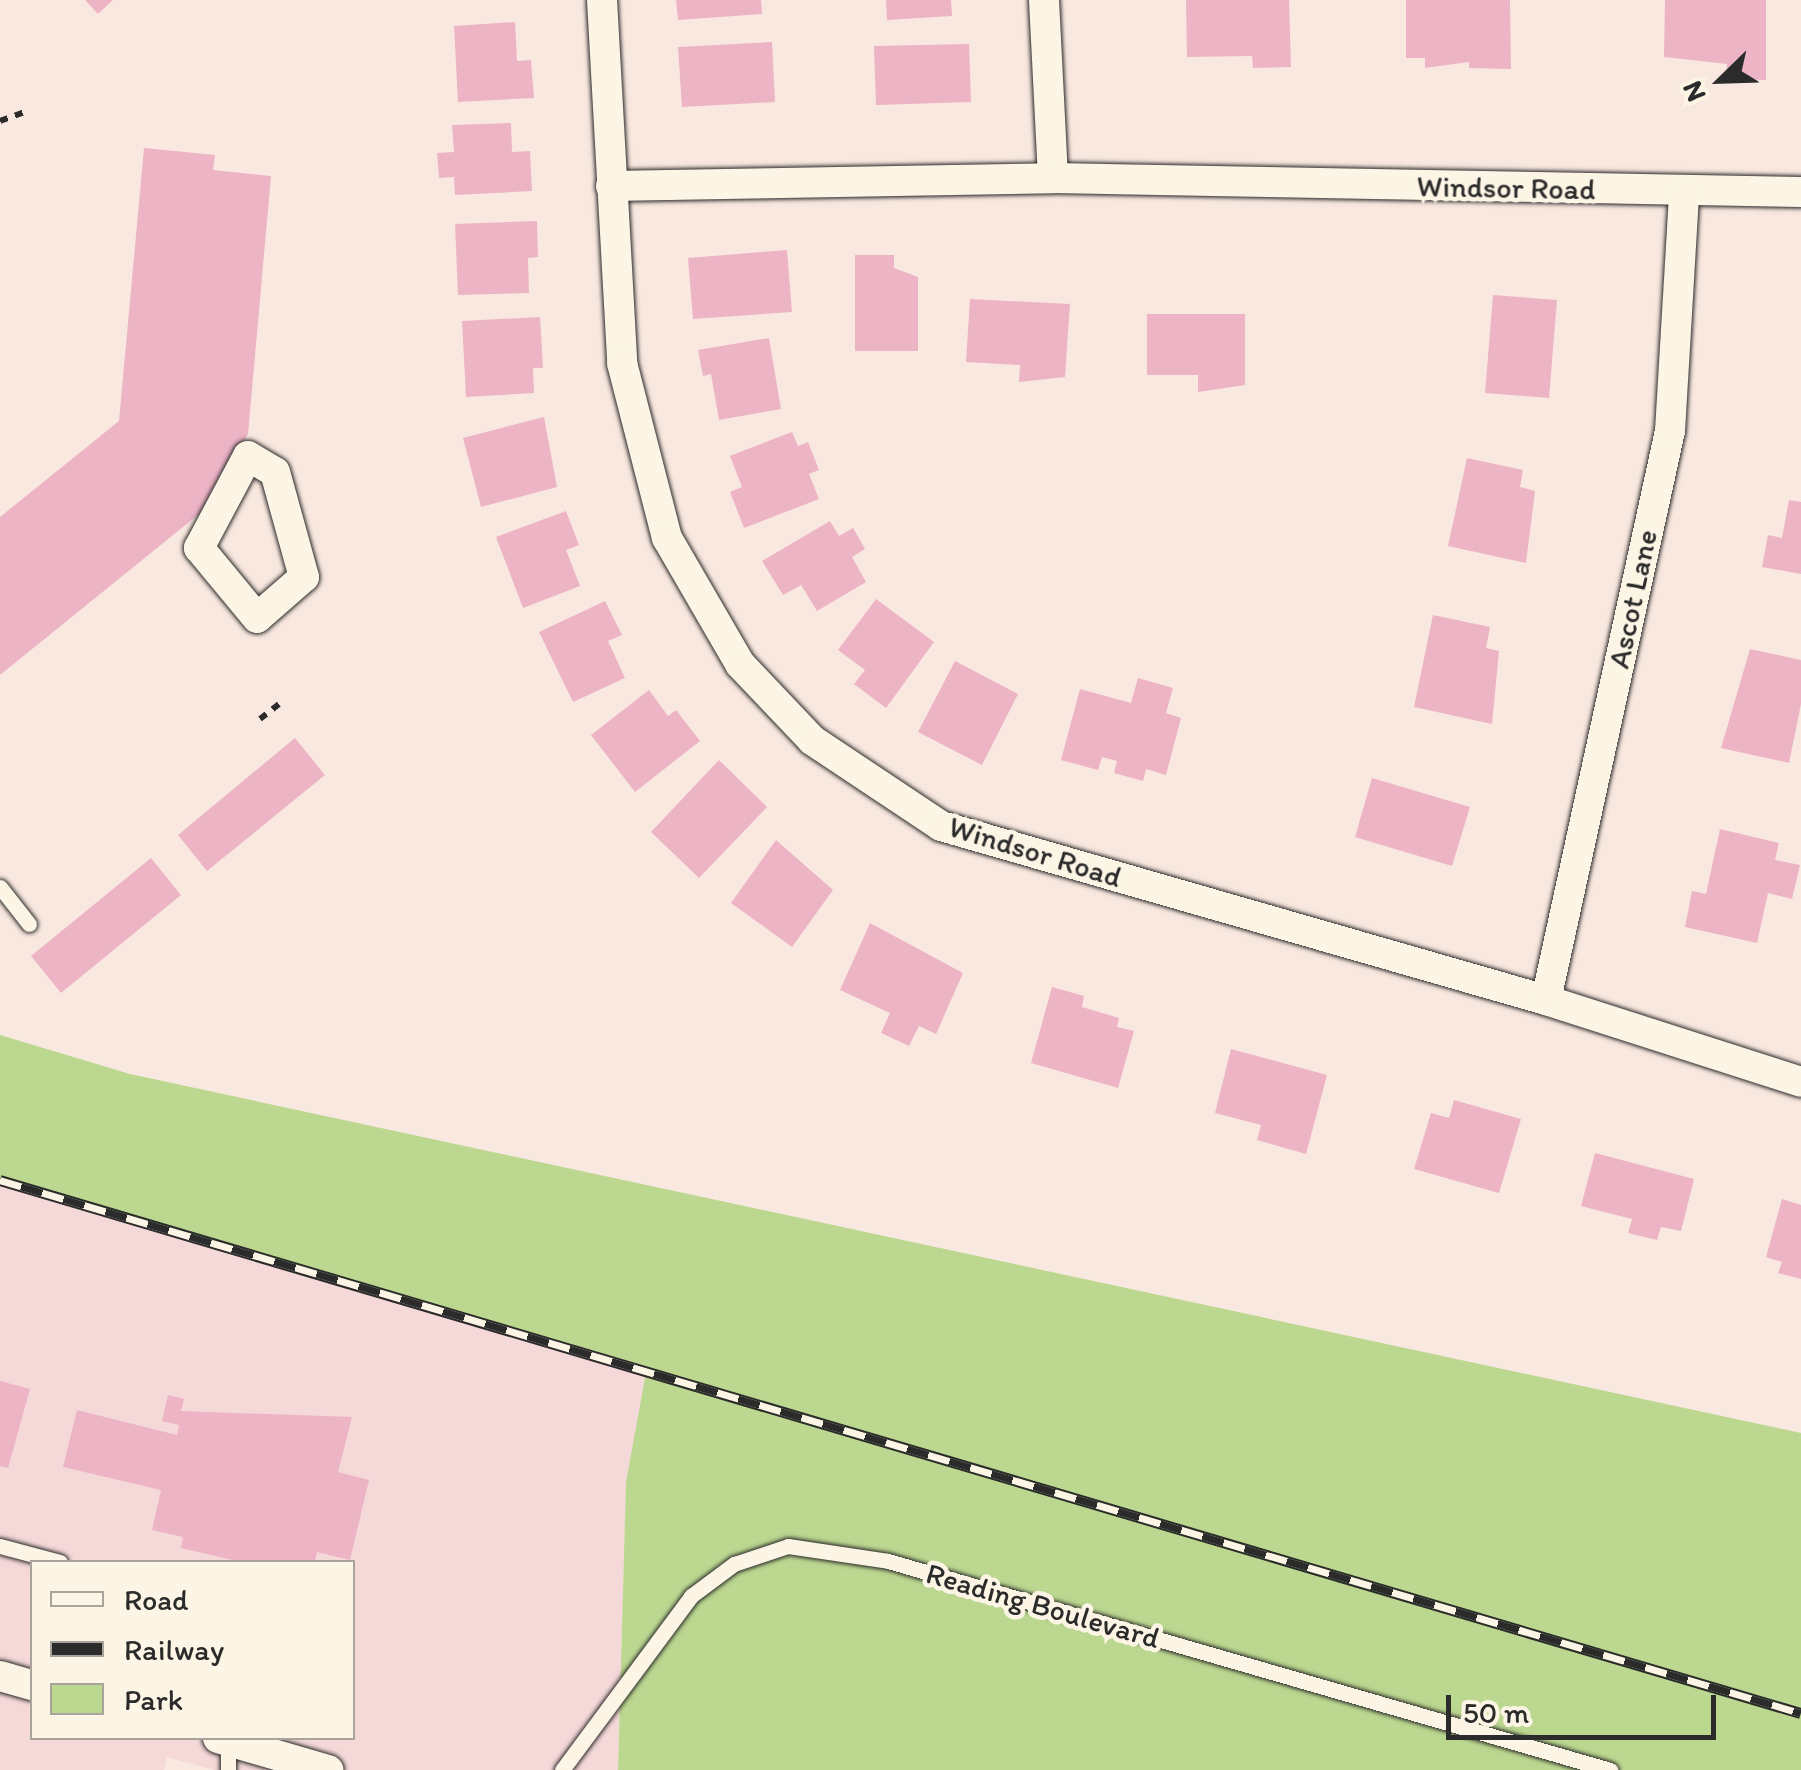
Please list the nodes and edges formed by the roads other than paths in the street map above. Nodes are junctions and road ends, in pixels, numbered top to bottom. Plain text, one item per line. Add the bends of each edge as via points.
1 (602, 0) edge
2 (1044, 0) edge
3 (1053, 178) junction
4 (611, 186) junction
5 (1684, 192) junction
6 (1801, 192) edge
7 (257, 618) joint
8 (0, 887) edge
9 (29, 924) dead end
10 (1546, 1000) junction
11 (1801, 1082) edge
12 (0, 1546) edge
13 (52, 1560) edge
14 (0, 1676) edge
15 (30, 1684) edge
16 (225, 1749) edge
17 (328, 1770) edge
18 (562, 1770) edge
19 (1610, 1770) edge

1 - 4 street, Windsor Road
2 - 3 street
3 - 4 street, Windsor Road
3 - 5 street, Windsor Road
4 - 10 street, Windsor Road via 622,363 667,538 740,664 812,740 941,826
5 - 6 street, Windsor Road
5 - 10 street, Ascot Lane via 1670,431
7 - 7 street via 198,548 248,456 275,472 304,577
8 - 9 lane
10 - 11 street, Windsor Road
12 - 13 lane
14 - 15 street
16 - 17 street
18 - 19 lane, Reading Boulevard via 691,1596 734,1564 788,1546 888,1561

